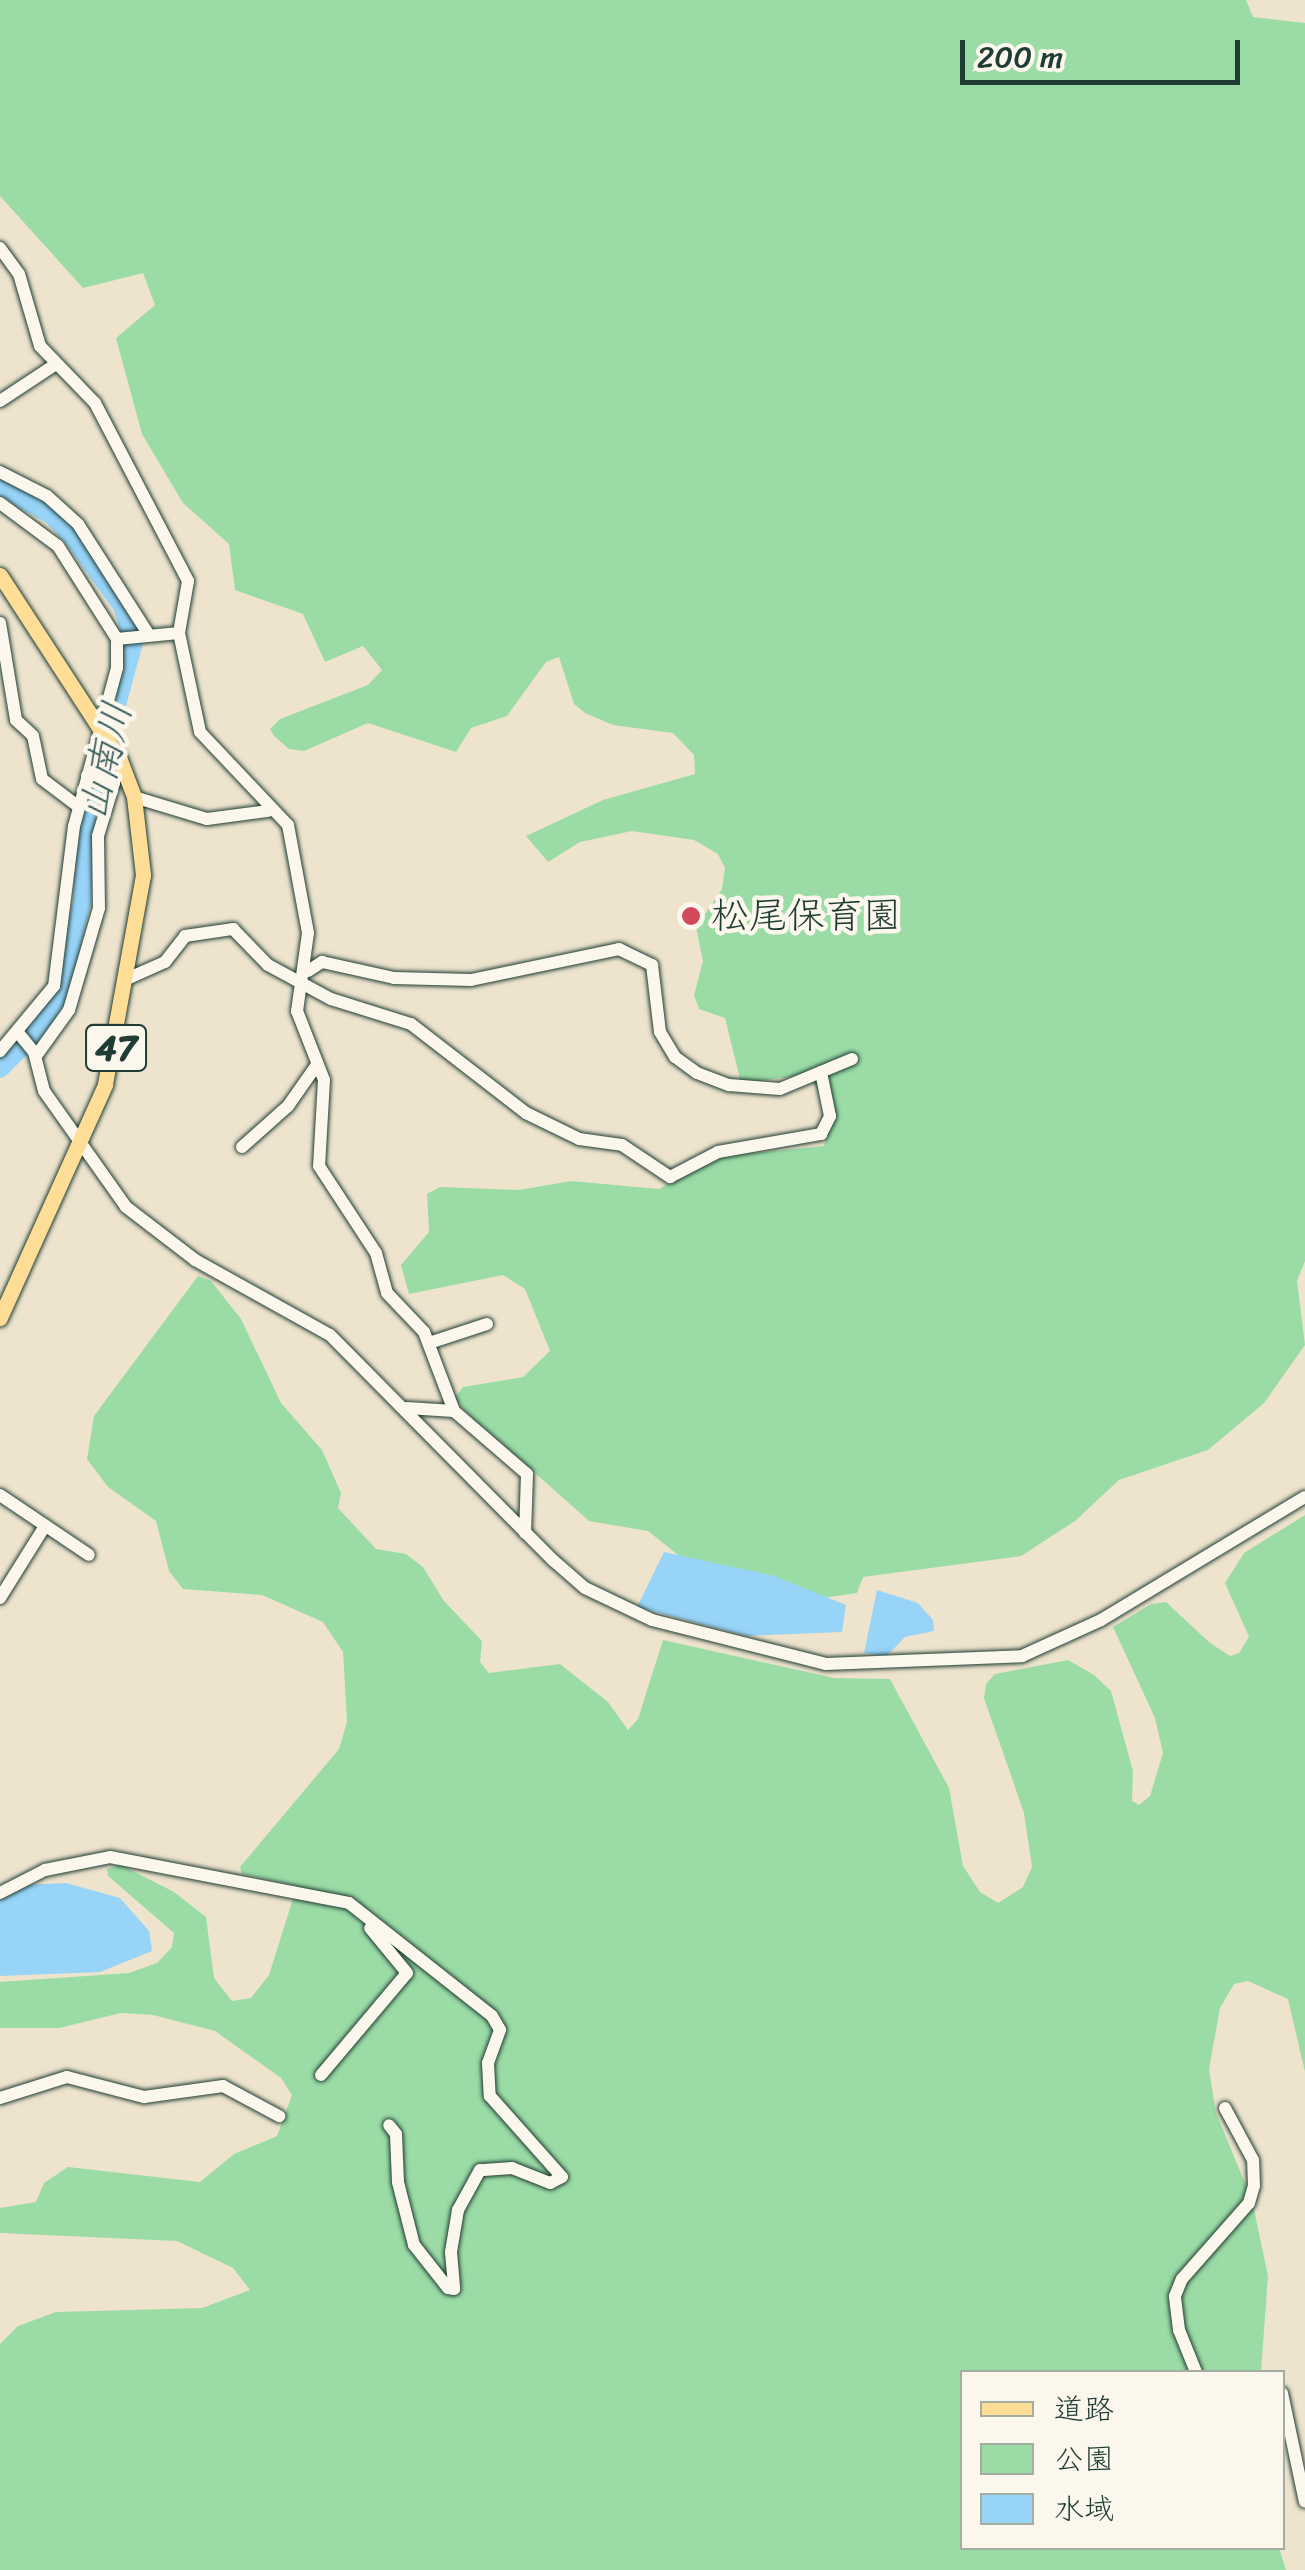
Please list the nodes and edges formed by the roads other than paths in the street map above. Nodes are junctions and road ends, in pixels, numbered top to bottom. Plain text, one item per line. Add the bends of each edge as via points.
1 (0, 248) edge
2 (53, 366) junction
3 (0, 401) edge
4 (0, 472) edge
5 (0, 503) edge
6 (0, 574) edge
7 (0, 623) edge
8 (180, 633) junction
9 (146, 634) junction
10 (120, 638) junction
11 (102, 726) junction
12 (90, 776) junction
13 (134, 797) junction
14 (79, 807) junction
15 (268, 811) junction
16 (306, 976) junction
17 (128, 978) junction
18 (21, 1037) junction
19 (0, 1051) edge
20 (35, 1054) junction
21 (852, 1059) dead end
22 (316, 1066) junction
23 (821, 1072) junction
24 (80, 1144) junction
25 (242, 1148) dead end
26 (0, 1318) edge
27 (487, 1324) dead end
28 (429, 1343) junction
29 (407, 1408) junction
30 (454, 1411) junction
31 (0, 1495) edge
32 (1305, 1497) edge
33 (45, 1526) junction
34 (525, 1533) junction
35 (88, 1556) dead end
36 (0, 1598) edge
37 (0, 1893) edge
38 (361, 1914) junction
39 (322, 2075) dead end
40 (0, 2098) edge
41 (1225, 2108) dead end
42 (279, 2116) dead end
43 (389, 2125) dead end
44 (1195, 2370) edge
45 (1285, 2406) edge
46 (1305, 2502) edge

1 - 2 street via 19,274 40,346
2 - 3 street
2 - 8 street via 95,403 188,581
4 - 9 street via 47,496 78,524 110,563
5 - 10 street via 58,546
6 - 11 main road, 47
7 - 14 street via 16,720 33,736 42,779
8 - 9 street
8 - 15 street via 200,732 231,758
9 - 10 street
10 - 11 street
11 - 12 street
11 - 13 main road, 47
12 - 14 street
12 - 20 street via 110,782 98,836 99,908 69,1010
13 - 15 street via 207,820
13 - 17 main road, 47 via 143,875
14 - 18 street via 54,986
15 - 16 street via 288,825 299,858
16 - 17 street via 258,957 233,929 212,928 186,936 166,962
16 - 22 street via 297,1011
16 - 23 street via 322,962 394,978 471,980 619,949 656,971 660,1032 675,1057 697,1073 729,1086 780,1090
16 - 23 street via 331,999 411,1024 526,1113 579,1139 622,1145 670,1177 718,1152 821,1134 830,1116
17 - 24 main road, 47 via 116,1048
18 - 19 street
18 - 20 street
20 - 24 street via 44,1091
21 - 23 street
22 - 25 street via 288,1106
22 - 28 street via 324,1080 319,1166 376,1253 387,1293
24 - 26 main road, 47
24 - 29 street via 152,1231 330,1335
27 - 28 street
28 - 30 street
29 - 30 street
29 - 34 street
30 - 34 street via 527,1474
31 - 33 street
32 - 34 street via 1053,1646 980,1661 826,1664 652,1620 585,1588
33 - 35 street
33 - 36 street
37 - 38 street via 45,1870 110,1858 291,1896 338,1898
38 - 39 street via 388,1957 407,1973
38 - 43 street via 492,2016 500,2030 488,2062 490,2096 562,2177 550,2183 512,2168 480,2170 458,2210 450,2252 454,2290 414,2245 398,2182 396,2134
40 - 42 street via 67,2077 144,2096 223,2086
41 - 44 street via 1254,2160 1254,2186 1249,2202 1175,2296
45 - 46 street

